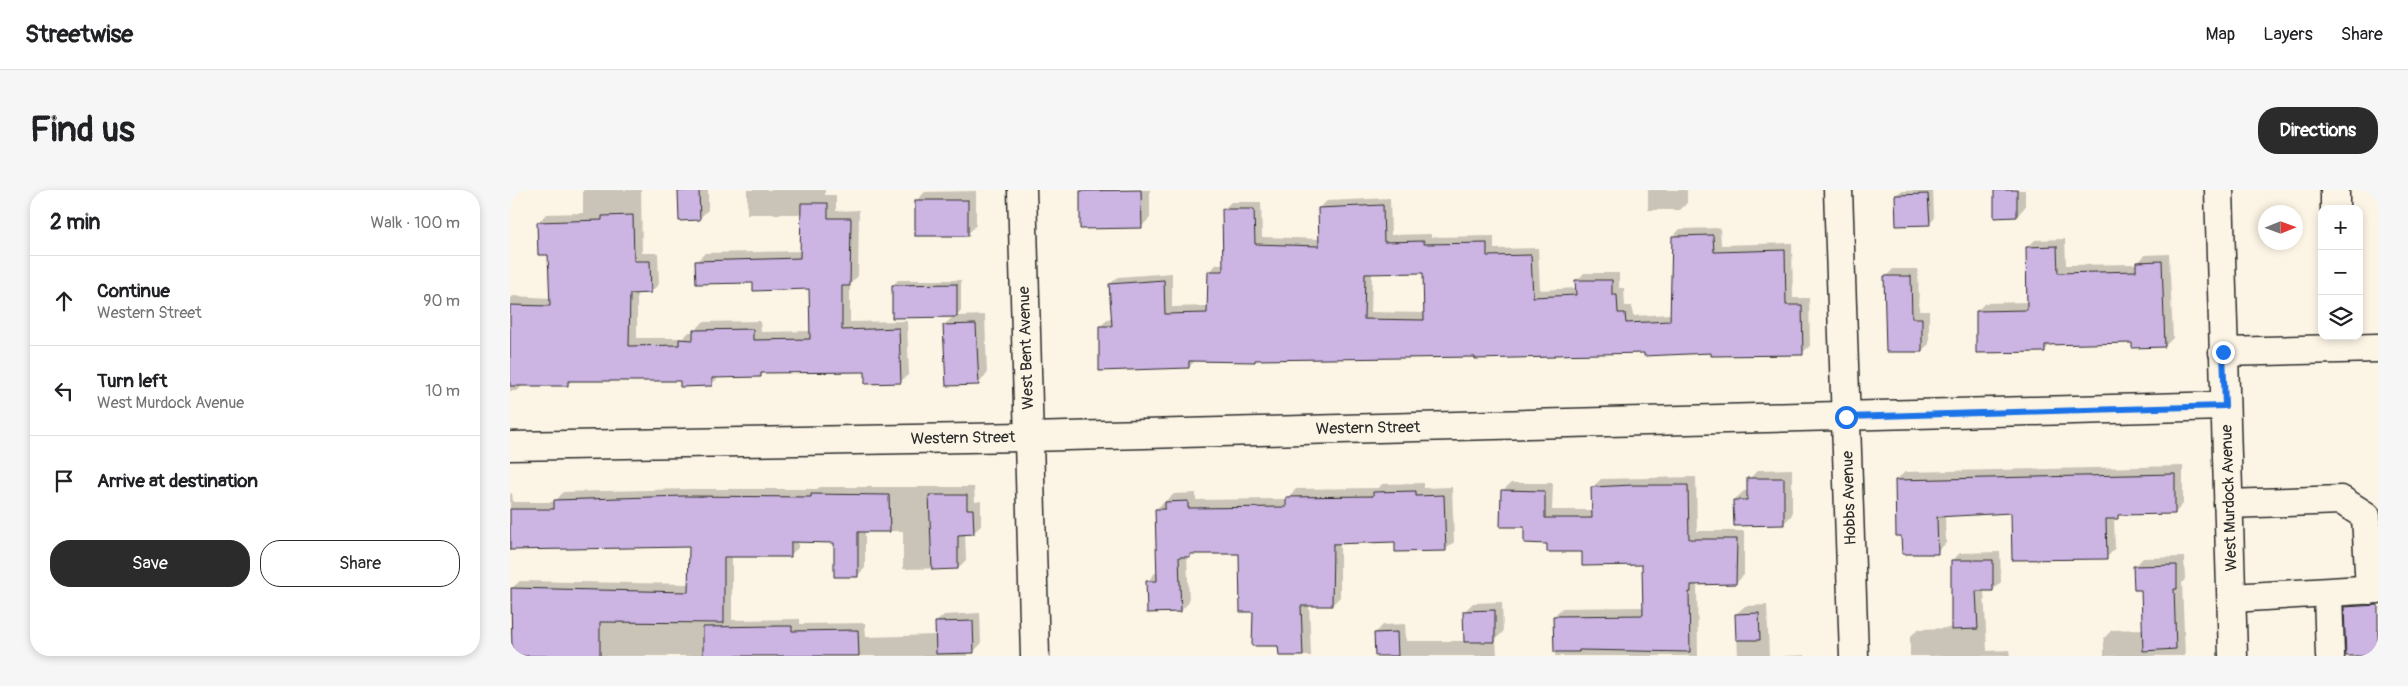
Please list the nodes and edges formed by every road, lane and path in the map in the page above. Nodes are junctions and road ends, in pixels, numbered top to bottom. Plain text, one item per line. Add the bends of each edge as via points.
1 (1022, 190) edge
2 (1838, 190) edge
3 (2219, 190) edge
4 (2335, 190) edge
5 (2335, 205) edge
6 (2336, 343) edge
7 (2378, 348) edge
8 (2223, 352) junction
9 (2225, 406) junction
10 (1846, 417) junction
11 (1029, 436) junction
12 (510, 446) edge
13 (2228, 504) junction
14 (2374, 589) edge
15 (2328, 593) junction
16 (2232, 598) junction
17 (1035, 656) edge
18 (1854, 656) edge
19 (2232, 656) edge
20 (2330, 656) edge

1 - 11 street, West Bent Avenue
2 - 10 street, Hobbs Avenue
3 - 8 street, West Murdock Avenue
4 - 5 street
6 - 7 street
6 - 8 street
8 - 9 street, West Murdock Avenue
9 - 10 street, Western Street
9 - 13 street, West Murdock Avenue
10 - 11 street, Western Street
10 - 18 street, Hobbs Avenue
11 - 12 street, Western Street
11 - 17 street, West Bent Avenue
13 - 14 street via 2340,500 2366,516
13 - 16 street, West Murdock Avenue
14 - 15 street
15 - 16 street
15 - 20 street
16 - 19 street, West Murdock Avenue

